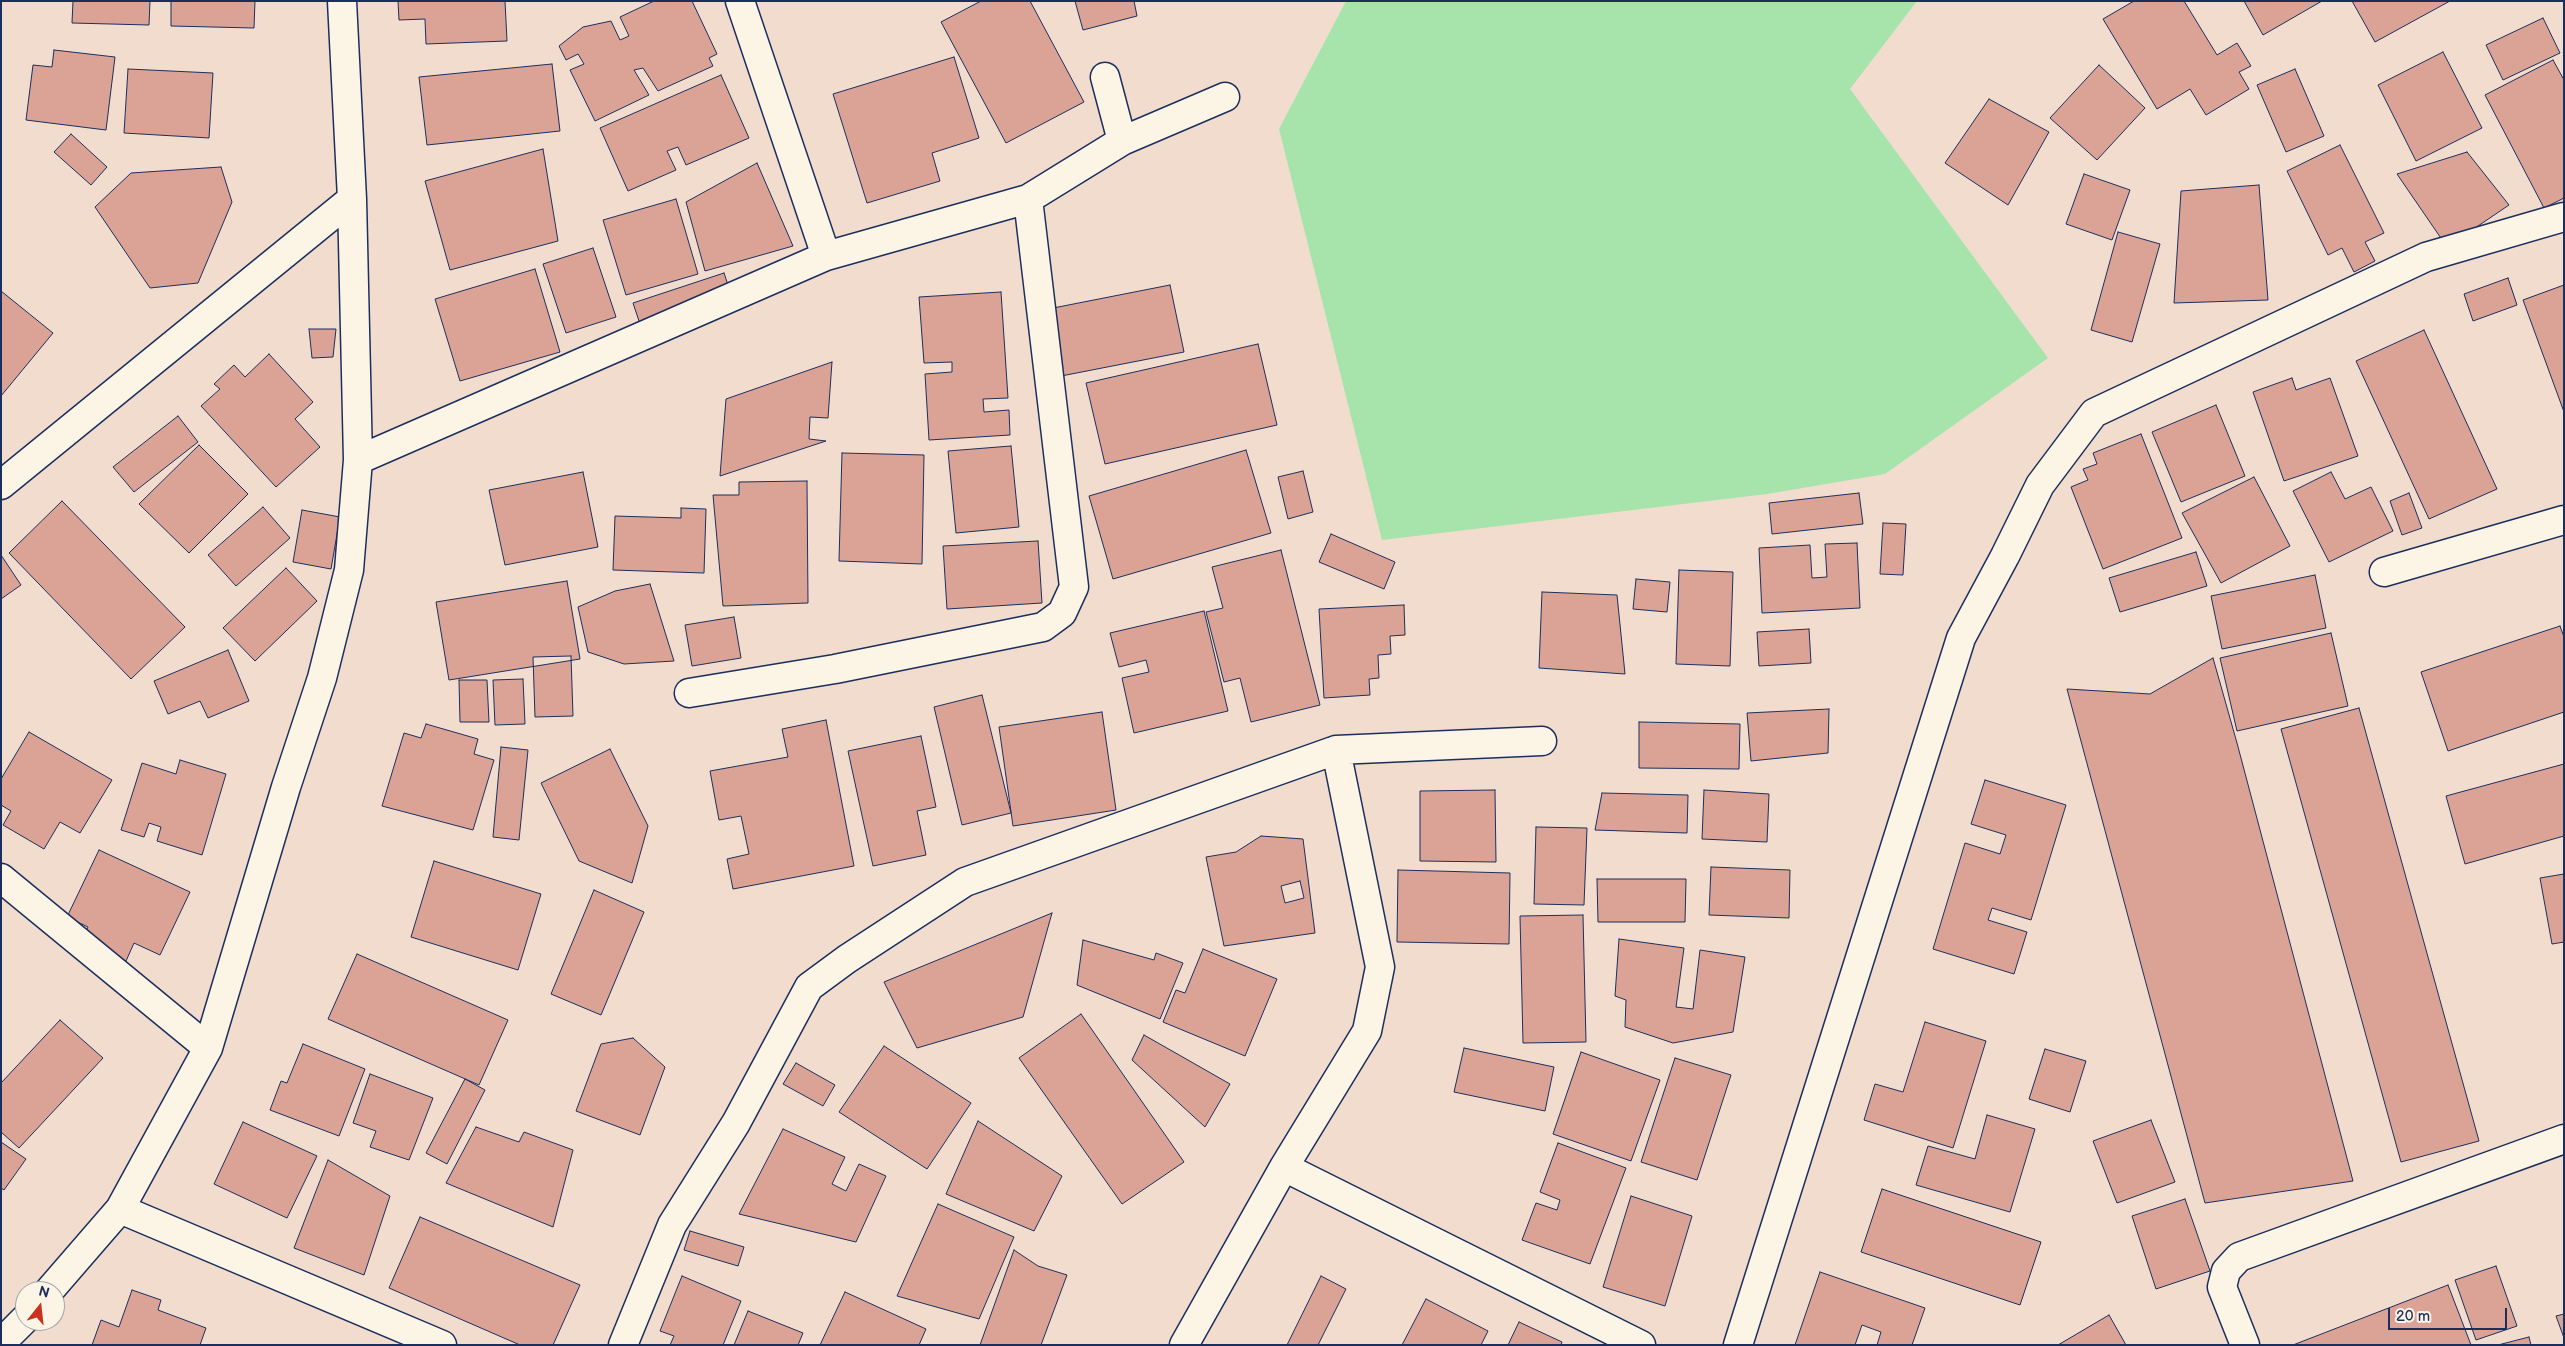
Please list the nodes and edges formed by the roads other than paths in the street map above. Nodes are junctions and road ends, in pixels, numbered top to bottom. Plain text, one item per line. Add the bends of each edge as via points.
1 (342, 1) edge
2 (740, 1) edge
3 (1105, 77) dead end
4 (1225, 97) dead end
5 (1122, 141) junction
6 (352, 199) junction
7 (1028, 199) junction
8 (2564, 217) edge
9 (826, 256) junction
10 (358, 460) junction
11 (1, 485) edge
12 (2564, 520) edge
13 (2384, 572) dead end
14 (689, 692) dead end
15 (1542, 741) dead end
16 (1336, 750) junction
17 (1, 878) edge
18 (208, 1048) junction
19 (2564, 1139) edge
20 (1284, 1167) junction
21 (120, 1209) junction
22 (58, 1281) edge
23 (15, 1329) edge
24 (1, 1343) edge
25 (442, 1345) edge
26 (623, 1345) edge
27 (1184, 1345) edge
28 (1641, 1345) edge
29 (1738, 1345) edge
30 (2245, 1345) edge

1 - 6 street
2 - 9 street
3 - 5 street
4 - 5 street
5 - 7 street
6 - 10 street
6 - 11 street
7 - 9 street
7 - 14 street via 1074,587 1062,613 1043,627 835,669
8 - 29 street via 2426,257 2094,413 2040,485 1961,638
9 - 10 street
10 - 18 street via 349,570 322,678
12 - 13 street
15 - 16 street
16 - 20 street via 1380,967 1366,1031
16 - 26 street via 965,882 809,987 736,1123 672,1225
17 - 18 street
18 - 21 street
19 - 30 street via 2239,1258 2226,1271 2222,1287
20 - 27 street
20 - 28 street
21 - 22 street
21 - 25 street
23 - 24 street

